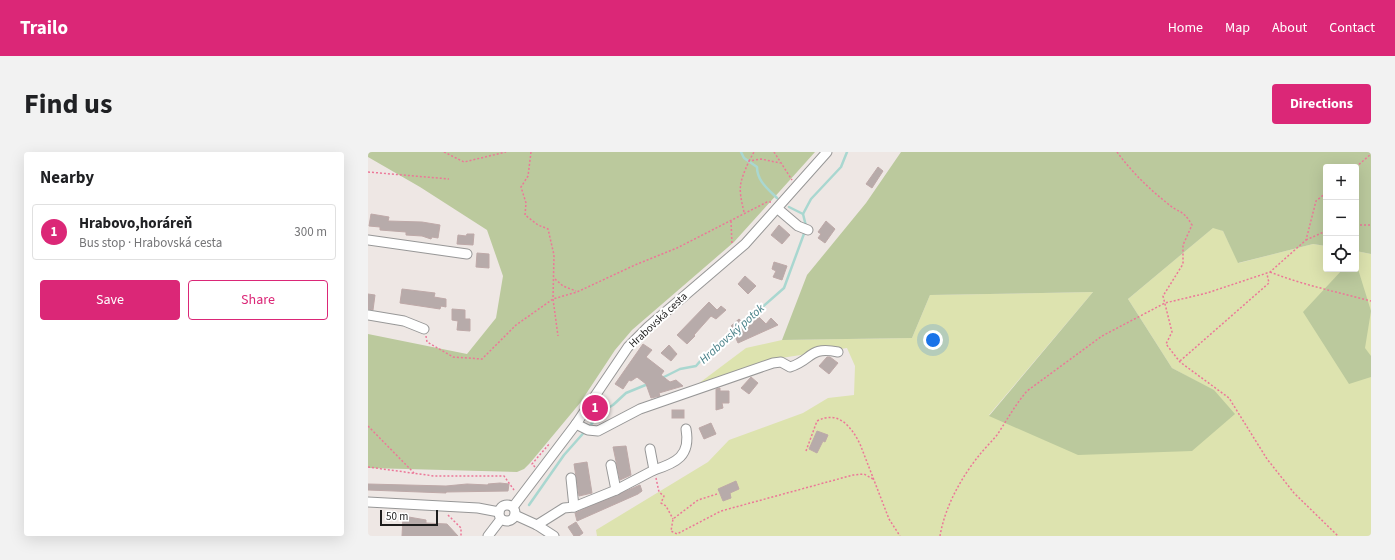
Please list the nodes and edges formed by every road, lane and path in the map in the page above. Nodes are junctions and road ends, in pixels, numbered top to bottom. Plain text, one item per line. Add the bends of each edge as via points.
1 (444, 152) edge
2 (506, 152) edge
3 (531, 152) edge
4 (754, 152) edge
5 (774, 152) edge
6 (827, 152) edge
7 (1117, 152) edge
8 (1371, 154) edge
9 (749, 161) junction
10 (780, 164) junction
11 (1359, 164) edge
12 (368, 172) edge
13 (449, 179) dead end
14 (794, 182) dead end
15 (1323, 195) edge
16 (777, 206) junction
17 (744, 212) junction
18 (731, 220) junction
19 (1359, 225) edge
20 (1371, 225) edge
21 (806, 230) dead end
22 (1323, 232) edge
23 (368, 240) edge
24 (1306, 240) junction
25 (732, 247) dead end
26 (467, 254) dead end
27 (1270, 272) junction
28 (1267, 274) junction
29 (555, 279) junction
30 (577, 292) junction
31 (553, 299) junction
32 (1371, 301) edge
33 (1165, 303) junction
34 (368, 315) edge
35 (424, 329) joint
36 (558, 336) dead end
37 (838, 352) dead end
38 (1180, 362) junction
39 (368, 426) edge
40 (582, 427) junction
41 (686, 429) dead end
42 (650, 449) dead end
43 (806, 451) dead end
44 (611, 464) dead end
45 (368, 467) edge
46 (654, 470) junction
47 (414, 474) junction
48 (570, 478) dead end
49 (873, 479) junction
50 (616, 490) junction
51 (516, 494) dead end
52 (717, 494) dead end
53 (368, 502) edge
54 (574, 507) junction
55 (514, 511) junction
56 (447, 514) dead end
57 (500, 516) junction
58 (673, 519) junction
59 (537, 525) junction
60 (461, 536) edge
61 (488, 536) edge
62 (554, 536) edge
63 (900, 536) edge
64 (940, 536) edge
65 (1338, 536) edge

1 - 2 path via 464,162
3 - 29 path via 528,176 521,188 526,203 525,215 548,229 554,255
4 - 9 path
5 - 10 path
6 - 16 street, Hrabovská cesta
7 - 33 path via 1128,168 1168,205 1185,213 1192,225 1183,245 1183,264 1163,296
8 - 11 path
9 - 10 path via 761,159
9 - 17 path via 741,179 739,193
10 - 14 path
12 - 13 path
15 - 24 path via 1316,201
16 - 17 path via 767,202
16 - 21 street
16 - 40 street, Hrabovská cesta via 741,247 628,347
17 - 18 path
18 - 25 path
18 - 30 path via 677,248
19 - 20 path
22 - 24 path
23 - 26 street
24 - 27 path
27 - 28 path
27 - 32 path via 1317,288
28 - 33 path via 1208,293
28 - 38 path via 1269,283
29 - 30 path
29 - 31 path
30 - 31 path
31 - 35 path via 516,325 482,359 453,357 427,342
31 - 36 path
33 - 38 path via 1172,332 1166,344
33 - 64 path via 1102,336 1027,391 997,435 966,473 942,522
34 - 35 street via 404,321
37 - 40 street via 825,349 819,351 790,368 781,362 773,363 640,409 598,431
38 - 65 path via 1229,398 1267,459 1294,493
39 - 47 path
40 - 55 street, Hrabovská cesta
41 - 46 street via 687,444 683,453 674,464
42 - 46 street
43 - 49 path via 817,421 826,416 835,417 855,434
44 - 50 street
45 - 47 path
46 - 50 street
46 - 58 path via 659,492 664,496 660,503 666,506
47 - 51 path via 504,476
48 - 54 street
49 - 58 path via 864,474 853,475 746,503 721,511 677,534 671,531
49 - 63 path via 889,519
50 - 54 street
52 - 58 path via 698,500
53 - 57 street via 478,508
54 - 59 street via 564,508
55 - 57 street via 510,521
55 - 57 street via 504,505
55 - 59 street
56 - 60 path via 461,528
57 - 61 street
59 - 62 street

